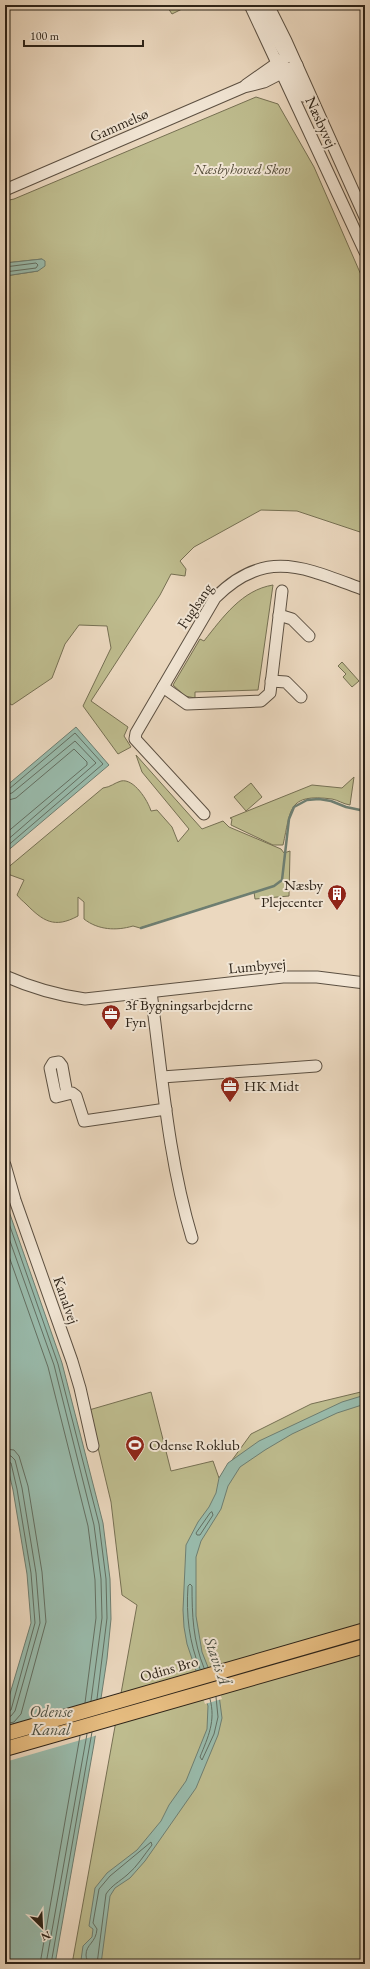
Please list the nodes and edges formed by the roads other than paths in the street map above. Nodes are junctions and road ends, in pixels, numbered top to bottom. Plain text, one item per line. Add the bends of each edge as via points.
1 (250, 5) edge
2 (257, 5) edge
3 (268, 5) edge
4 (287, 63) junction
5 (5, 190) edge
6 (365, 217) edge
7 (365, 252) edge
8 (365, 590) edge
9 (282, 591) dead end
10 (279, 615) junction
11 (309, 636) dead end
12 (271, 681) junction
13 (163, 687) junction
14 (301, 697) dead end
15 (204, 814) dead end
16 (5, 976) edge
17 (365, 983) edge
18 (151, 992) junction
19 (316, 1066) dead end
20 (162, 1076) junction
21 (67, 1094) dead end
22 (166, 1109) junction
23 (5, 1166) edge
24 (192, 1238) dead end
25 (93, 1446) dead end
26 (365, 1630) edge
27 (365, 1646) edge
28 (5, 1734) edge
29 (5, 1749) edge

1 - 4 street, Næsbyvej
2 - 4 street
3 - 4 street, Næsbyvej
4 - 5 street, Gammelsø via 250,81 244,87
4 - 6 street, Næsbyvej via 336,154
4 - 7 street, Næsbyvej
8 - 13 street, Fuglsang via 302,568 262,568 242,575 215,598
9 - 10 street
10 - 11 street via 292,619
10 - 12 street
12 - 13 street via 270,693 266,698 254,702 187,704
12 - 14 street via 286,682
13 - 15 street, Fuglsang via 134,739
16 - 18 street, Lumbyvej via 55,995 85,999
17 - 18 street, Lumbyvej via 317,977 283,977
18 - 20 street
19 - 20 street
20 - 22 street
21 - 22 street via 72,1093 76,1096 84,1120
22 - 24 street via 184,1212
23 - 25 street, Kanalvej via 16,1205 72,1361
26 - 28 main road, Odins Bro
27 - 29 main road

